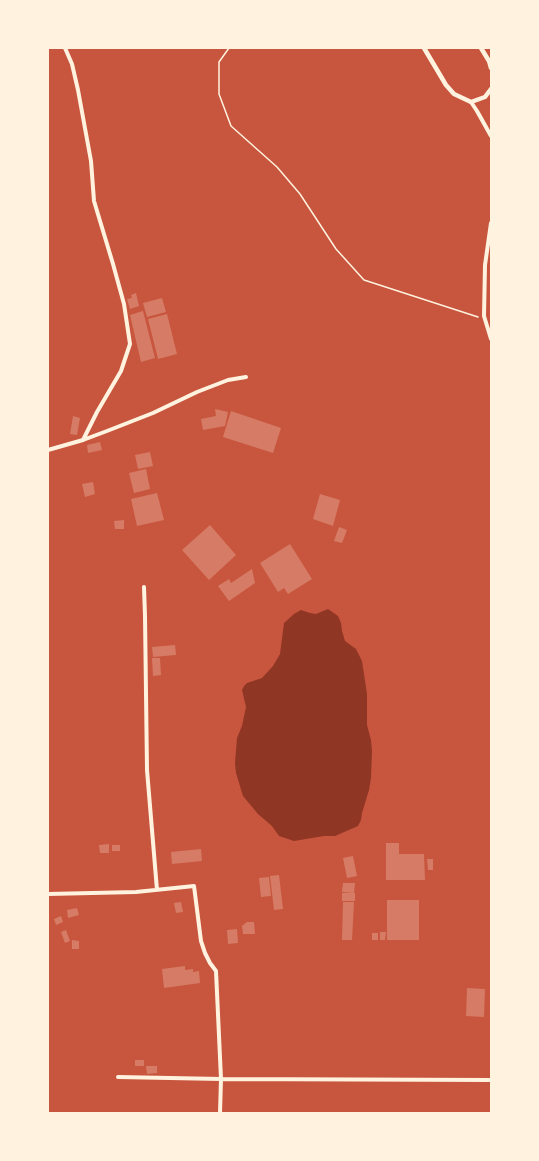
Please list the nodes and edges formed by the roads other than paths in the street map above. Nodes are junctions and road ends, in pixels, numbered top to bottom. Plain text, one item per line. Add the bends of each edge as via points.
1 (65, 48) edge
2 (424, 48) edge
3 (481, 48) edge
4 (491, 68) edge
5 (491, 89) edge
6 (471, 102) junction
7 (491, 136) edge
8 (491, 223) edge
9 (491, 339) edge
10 (246, 377) dead end
11 (83, 440) junction
12 (48, 450) edge
13 (144, 587) dead end
14 (157, 890) junction
15 (48, 894) edge
16 (118, 1077) dead end
17 (221, 1079) junction
18 (491, 1080) edge
19 (220, 1113) edge

1 - 11 street via 78,90 91,161 94,201 124,304 130,344 121,371
2 - 6 street via 446,86 454,94
3 - 4 street
5 - 6 street via 485,97
6 - 7 street
8 - 9 street via 485,265 484,316
10 - 11 street via 228,380
11 - 12 street
13 - 14 street via 147,770
14 - 15 street
14 - 17 street via 194,886 205,953 216,971
16 - 17 street
17 - 18 street
17 - 19 street

